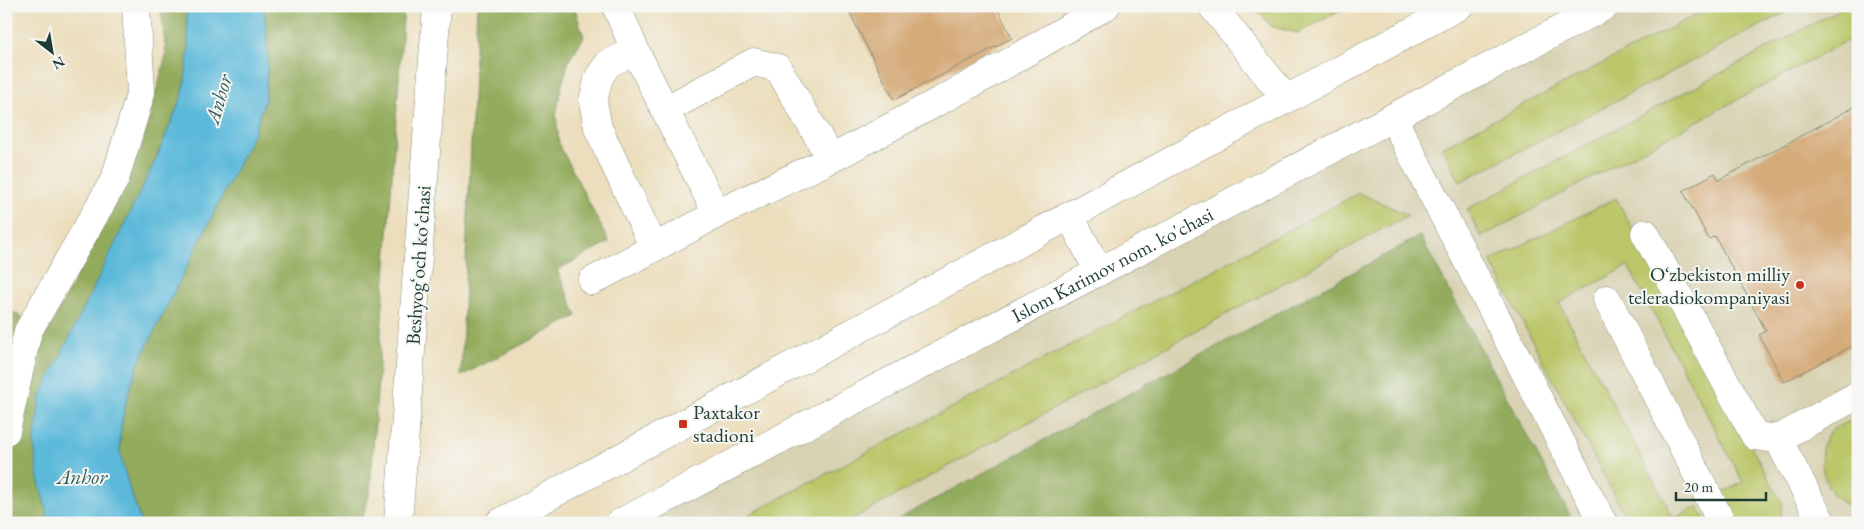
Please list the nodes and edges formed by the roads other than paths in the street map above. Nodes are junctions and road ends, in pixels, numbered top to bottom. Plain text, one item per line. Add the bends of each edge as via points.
1 (136, 6) edge
2 (437, 6) edge
3 (451, 6) edge
4 (616, 6) edge
5 (1106, 6) edge
6 (1212, 6) edge
7 (1605, 6) edge
8 (1451, 8) edge
9 (635, 50) junction
10 (1286, 99) junction
11 (665, 110) junction
12 (1393, 118) junction
13 (831, 159) junction
14 (717, 214) junction
15 (1070, 216) junction
16 (1645, 233) dead end
17 (654, 248) junction
18 (1099, 272) junction
19 (592, 281) dead end
20 (1607, 299) dead end
21 (1858, 396) edge
22 (6, 431) edge
23 (1778, 439) junction
24 (664, 500) junction
25 (398, 523) edge
26 (416, 523) edge
27 (499, 523) edge
28 (620, 523) edge
29 (648, 523) edge
30 (1603, 523) edge
31 (1722, 523) edge
32 (1822, 523) edge

1 - 22 main road via 141,92 115,179 28,331
2 - 25 main road, Beshyogʻoch koʻchasi
3 - 26 main road, Beshyogʻoch koʻchasi via 437,228 418,446
4 - 9 main road
5 - 13 main road via 984,77
6 - 10 main road
7 - 12 main road, Islom Karimov nom. ko'chasi
8 - 10 main road
9 - 11 main road
9 - 17 main road via 608,64 599,77 593,101 598,128
10 - 15 main road
11 - 13 main road via 754,62 778,68
11 - 14 main road
12 - 18 main road, Islom Karimov nom. ko'chasi
12 - 30 main road
13 - 14 main road
14 - 17 main road
15 - 18 main road
15 - 27 main road
16 - 23 main road via 1755,436
17 - 19 main road
18 - 24 main road, Islom Karimov nom. ko'chasi
20 - 31 main road
21 - 23 main road
23 - 32 main road
24 - 28 main road, Islom Karimov nom. ko'chasi
24 - 29 main road

